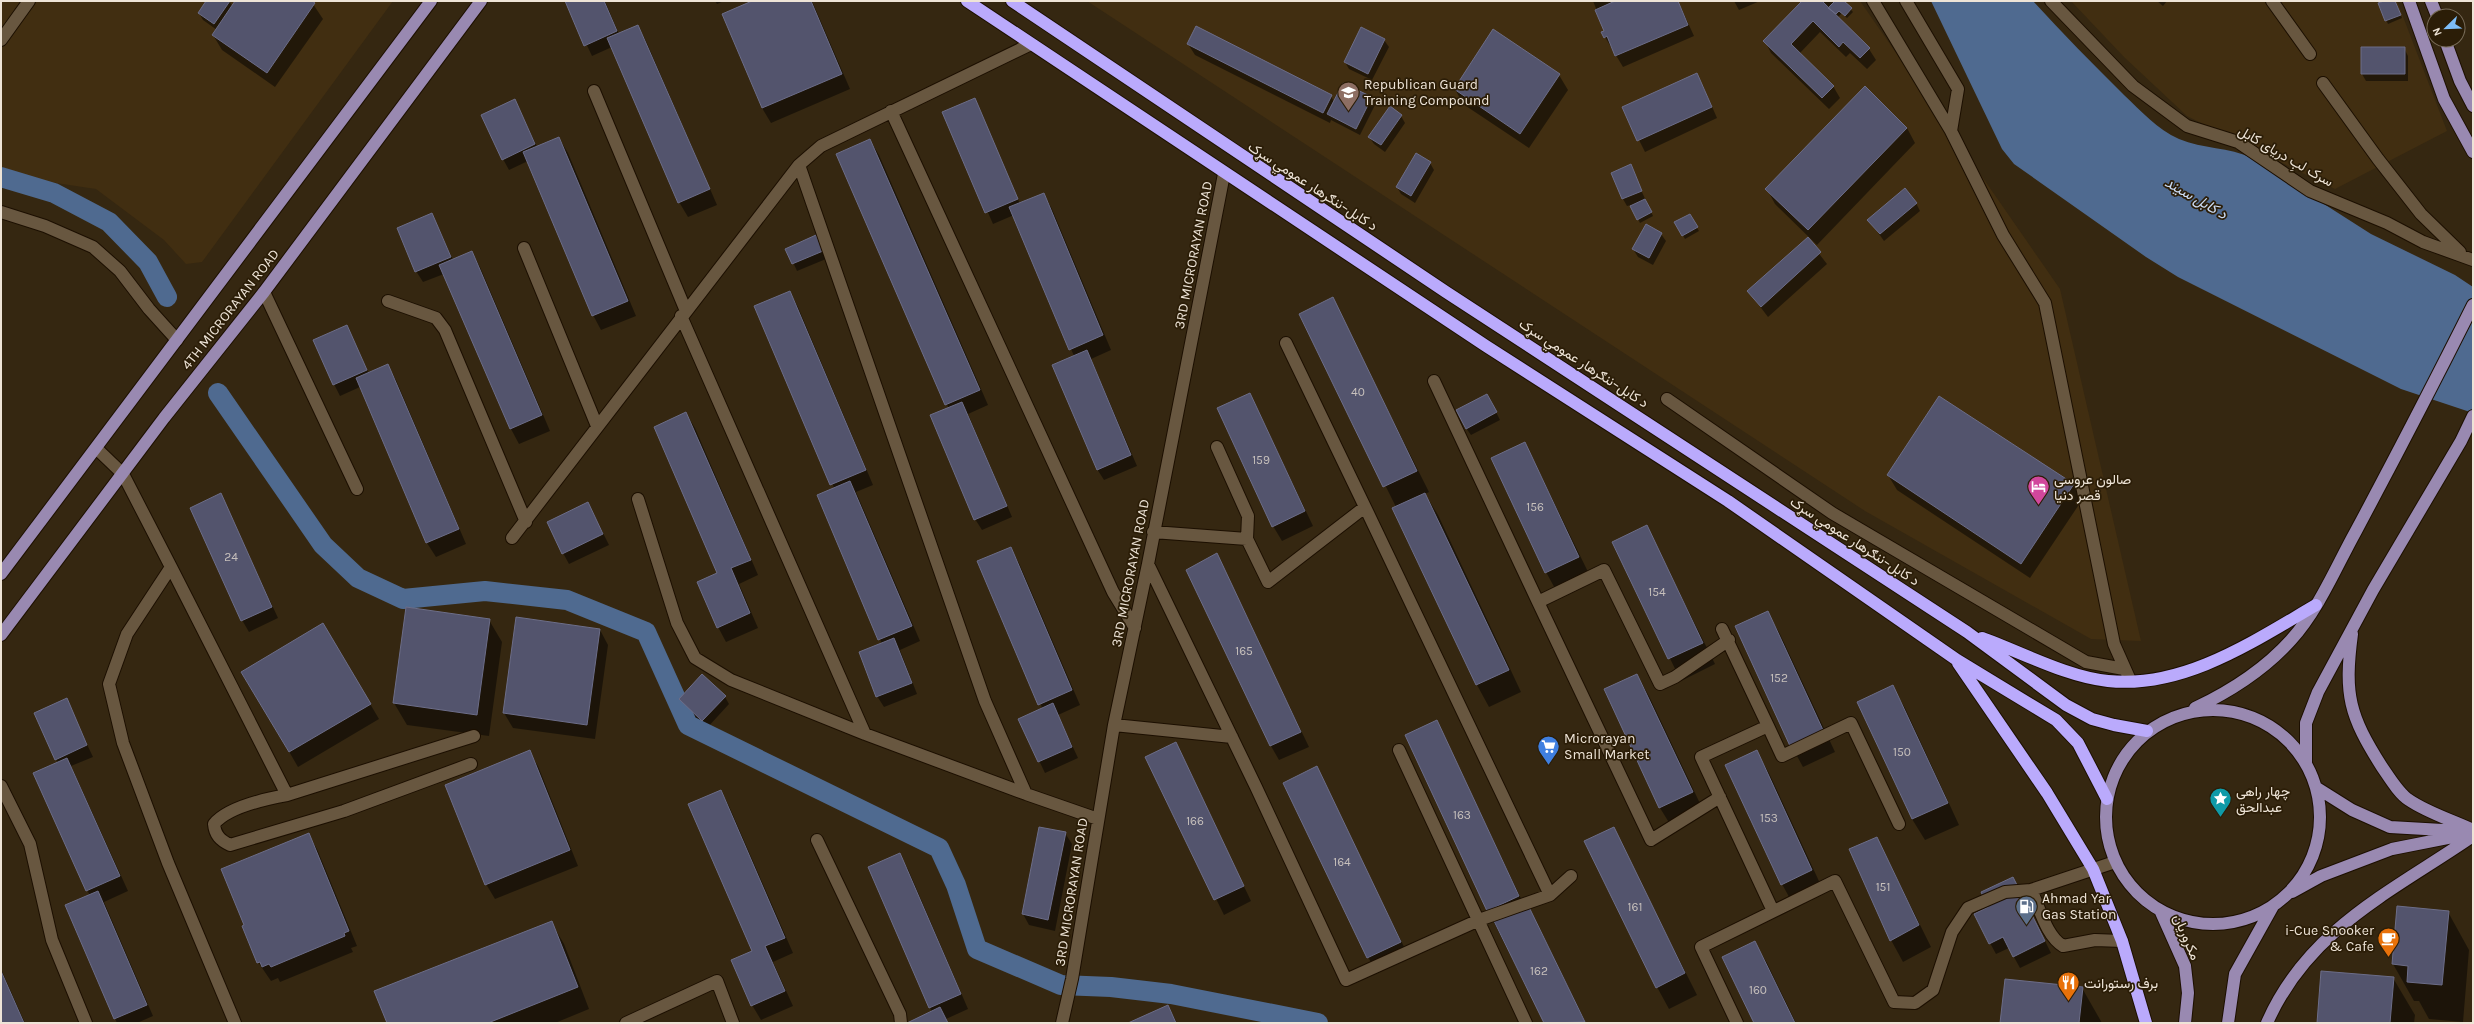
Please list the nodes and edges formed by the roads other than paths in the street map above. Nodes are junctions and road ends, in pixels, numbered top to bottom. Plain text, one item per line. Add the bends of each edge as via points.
1 (29, 1) edge
2 (431, 1) edge
3 (481, 1) edge
4 (967, 1) edge
5 (1012, 1) edge
6 (1873, 1) edge
7 (1906, 1) edge
8 (2051, 1) edge
9 (2272, 1) edge
10 (2409, 1) edge
11 (1, 40) edge
12 (1031, 44) junction
13 (2448, 48) edge
14 (2310, 54) dead end
15 (2323, 82) dead end
16 (594, 91) dead end
17 (2473, 106) edge
18 (891, 111) junction
19 (1951, 131) junction
20 (2473, 152) edge
21 (799, 165) junction
22 (1224, 174) junction
23 (1, 212) edge
24 (524, 248) dead end
25 (2468, 257) edge
26 (264, 292) junction
27 (388, 301) dead end
28 (2473, 305) edge
29 (684, 313) junction
30 (177, 340) junction
31 (1286, 343) dead end
32 (1434, 380) dead end
33 (1667, 398) dead end
34 (2473, 416) edge
35 (596, 426) junction
36 (1217, 447) dead end
37 (97, 449) junction
38 (124, 474) junction
39 (357, 489) dead end
40 (638, 499) dead end
41 (1365, 507) junction
42 (526, 522) junction
43 (1153, 532) junction
44 (512, 538) dead end
45 (1247, 539) junction
46 (1148, 564) junction
47 (171, 567) junction
48 (1, 574) edge
49 (1538, 602) junction
50 (2316, 605) junction
51 (2353, 626) junction
52 (1134, 628) junction
53 (1722, 629) dead end
54 (1966, 632) junction
55 (1, 635) edge
56 (1729, 640) junction
57 (1956, 660) junction
58 (2124, 668) junction
59 (2130, 680) junction
60 (2187, 712) junction
61 (1114, 725) junction
62 (1768, 726) junction
63 (2147, 731) junction
64 (865, 734) junction
65 (474, 736) dead end
66 (1232, 736) junction
67 (1399, 750) dead end
68 (2306, 762) junction
69 (471, 764) dead end
70 (1, 786) edge
71 (2317, 788) junction
72 (287, 794) junction
73 (1026, 794) junction
74 (1720, 797) junction
75 (2107, 798) junction
76 (1098, 819) junction
77 (1899, 824) dead end
78 (2473, 833) edge
79 (817, 840) dead end
80 (2116, 862) junction
81 (2093, 869) junction
82 (1570, 876) dead end
83 (2031, 890) junction
84 (2288, 894) junction
85 (1550, 895) junction
86 (2273, 906) junction
87 (2160, 910) junction
88 (1773, 911) junction
89 (1479, 920) junction
90 (2122, 941) junction
91 (86, 1023) edge
92 (236, 1023) edge
93 (626, 1023) edge
94 (733, 1023) edge
95 (901, 1023) edge
96 (1062, 1023) edge
97 (1526, 1023) edge
98 (1737, 1023) edge
99 (2146, 1023) edge
100 (2185, 1023) edge
101 (2228, 1023) edge
102 (2267, 1023) edge

1 - 11 street
2 - 30 main road, 4TH MICRORAYAN ROAD
3 - 26 main road, 4TH MICRORAYAN ROAD
4 - 12 highway
5 - 54 highway, د کابل–ننګرهار عمومي سړک via 1381,249
6 - 19 street
7 - 19 street via 1958,89
8 - 25 street, سرک لبِ دریای کابل via 2133,86 2187,126 2238,142 2310,191 2387,223 2422,242
9 - 14 street
10 - 20 main road via 2444,99
12 - 18 street
12 - 22 highway via 1166,132
13 - 17 main road via 2460,82
15 - 25 street via 2421,214
16 - 29 street
18 - 21 street via 821,146
18 - 52 street via 1112,592
19 - 58 street via 2003,235 2045,303 2114,644
21 - 29 street
21 - 73 street via 985,701
22 - 43 street, 3RD MICRORAYAN ROAD
22 - 57 highway via 1479,342 1728,501
23 - 30 street via 45,226 93,247 120,271
24 - 35 street
26 - 38 main road, 4TH MICRORAYAN ROAD via 164,418
26 - 39 street
27 - 42 street via 436,318 445,330
28 - 50 main road
29 - 35 street
29 - 64 street
30 - 37 main road, 4TH MICRORAYAN ROAD
31 - 41 street
32 - 49 street
33 - 58 street via 1832,513 2086,662
34 - 51 main road
35 - 42 street
36 - 45 street via 1248,516
37 - 38 street
37 - 48 main road, 4TH MICRORAYAN ROAD
38 - 47 street
38 - 55 main road, 4TH MICRORAYAN ROAD
40 - 64 street via 677,623 695,658 731,680
41 - 45 street via 1268,582
41 - 85 street
42 - 44 street
43 - 45 street
43 - 46 street, 3RD MICRORAYAN ROAD
46 - 52 street, 3RD MICRORAYAN ROAD
46 - 66 street
47 - 72 street
47 - 92 street via 127,634 109,684 123,743 168,863
49 - 56 street via 1604,570 1660,684 1675,677
49 - 74 street via 1651,840
50 - 59 highway via 2236,651 2186,672
50 - 60 main road via 2292,640 2261,669 2226,693
51 - 68 main road via 2318,692 2306,723
51 - 78 main road via 2348,679 2351,708 2364,739 2408,800
52 - 61 street, 3RD MICRORAYAN ROAD
53 - 56 street
54 - 59 highway via 2072,672 2108,681
54 - 63 highway, د کابل–ننګرهار عمومي سړک via 2066,705 2092,718
56 - 62 street
57 - 75 highway via 2056,720 2078,743
57 - 81 highway via 2047,793
58 - 59 street
60 - 63 main road via 2164,720
60 - 68 main road via 2221,709 2255,717 2284,735
61 - 66 street
61 - 76 street, 3RD MICRORAYAN ROAD
62 - 74 street via 1701,757
62 - 77 street via 1782,756 1851,723
63 - 75 main road via 2128,750 2114,773
64 - 73 street
65 - 72 street
66 - 89 street via 1346,980
67 - 89 street
68 - 71 main road
69 - 72 street via 344,811 230,845 222,841 215,832 214,824 220,816 264,799
70 - 91 street via 30,844 52,940
71 - 78 main road via 2352,810 2390,827
71 - 84 main road via 2321,816 2317,845 2306,872
73 - 76 street
74 - 88 street
75 - 80 main road via 2106,831
76 - 96 street, 3RD MICRORAYAN ROAD via 1070,992
78 - 84 main road via 2392,849 2321,876
78 - 102 main road via 2332,932 2304,962 2278,998
79 - 95 street via 900,1014
80 - 81 street
80 - 87 main road via 2134,890
81 - 83 street
81 - 90 highway
82 - 85 street
83 - 88 street via 2005,892 1968,908 1952,932 1933,990 1915,1003 1894,1002 1835,881
83 - 90 street via 2051,934 2056,942 2063,946 2095,940
84 - 86 main road
85 - 89 street
86 - 87 main road via 2246,919 2217,924 2187,922
86 - 101 main road via 2235,974
87 - 100 main road, مکروریان via 2185,966 2188,993
88 - 98 street via 1700,947
89 - 97 street
90 - 99 highway
93 - 94 street via 717,981

